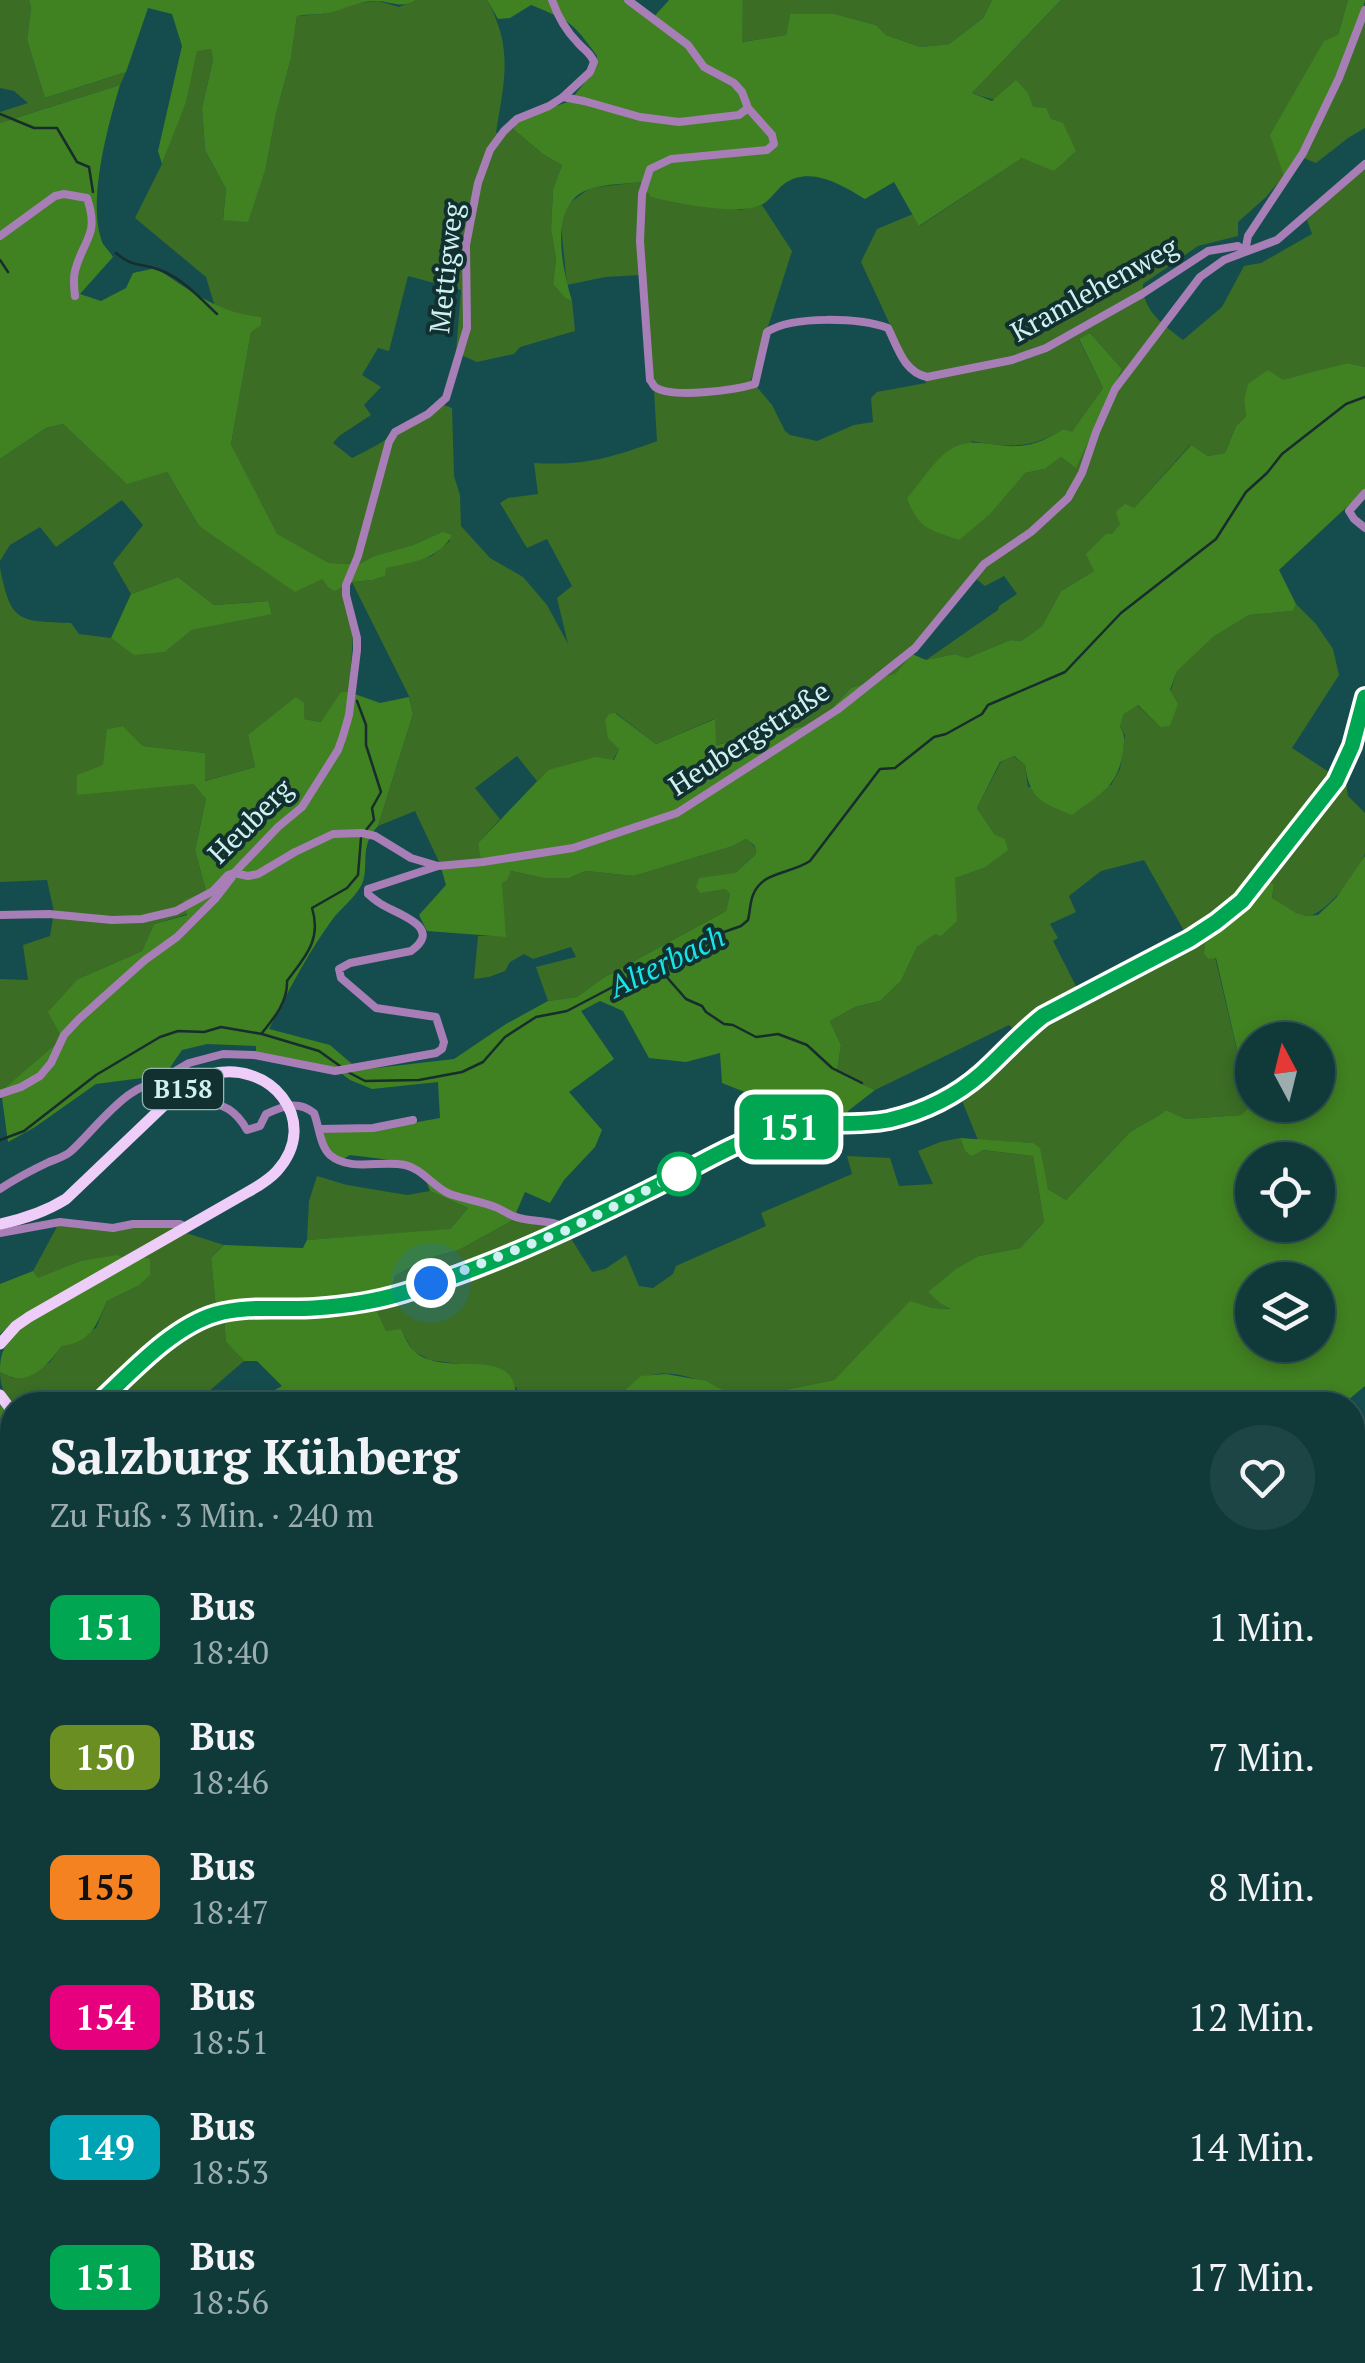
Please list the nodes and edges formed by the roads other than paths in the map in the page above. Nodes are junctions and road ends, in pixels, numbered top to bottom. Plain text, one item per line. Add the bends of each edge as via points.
1 (552, 0) edge
2 (628, 0) edge
3 (1365, 10) edge
4 (563, 97) junction
5 (748, 108) junction
6 (1365, 164) edge
7 (0, 236) edge
8 (1245, 252) junction
9 (75, 296) dead end
10 (880, 312) dead end
11 (868, 321) junction
12 (1365, 493) edge
13 (1365, 528) edge
14 (352, 573) joint
15 (1365, 697) edge
16 (1363, 712) edge
17 (438, 866) junction
18 (234, 874) junction
19 (0, 915) edge
20 (176, 1090) junction
21 (0, 1094) edge
22 (288, 1105) junction
23 (414, 1120) dead end
24 (320, 1129) junction
25 (0, 1190) edge
26 (0, 1224) edge
27 (186, 1227) junction
28 (567, 1230) junction
29 (0, 1233) edge
30 (0, 1344) edge
31 (111, 1392) edge

1 - 4 street, Mettigweg via 559,20 594,62
2 - 5 street via 688,45 704,67 734,83
3 - 8 street via 1339,78
4 - 5 street via 680,122 740,115
4 - 14 street, Mettigweg via 517,119 490,150 466,245 467,328 446,398 389,442
5 - 11 street via 772,134 767,150 671,160 650,169 640,240 650,380 676,393 744,387 754,384 767,332 777,325
6 - 8 street, Heubergstraße via 1277,240
7 - 9 street via 55,196 87,198 92,223 75,272
8 - 11 street, Kramlehenweg via 1238,246 1208,251 1046,348 927,376 910,370 888,328
8 - 17 street, Heubergstraße via 1200,277 1115,389 1068,498 984,564 915,648 837,710 677,813 573,848
10 - 11 street
12 - 13 street via 1349,511
14 - 18 street, Heuberg via 346,595 357,650 344,736 302,807
15 - 16 main road
16 - 28 main road via 1336,781 1222,919 1043,1016 952,1096 864,1124 765,1133
17 - 18 street, Heubergstraße via 362,832 321,839 258,874
17 - 20 street via 368,889 422,928 418,946 350,963 338,973 376,1008 436,1017 442,1049 335,1071 223,1054 178,1070
18 - 19 street, Heuberg via 176,911 142,919
18 - 21 street via 177,937 79,1019 40,1076
20 - 22 main road, B158 via 206,1075 248,1073 276,1088
20 - 22 street via 223,1106 247,1130
20 - 25 street via 151,1083 122,1100 69,1154
20 - 26 main road, B158 via 66,1199
22 - 24 street via 308,1108
22 - 27 main road via 292,1144 276,1173
23 - 24 street
24 - 28 street via 324,1150 334,1159 404,1165 449,1193
27 - 29 street via 60,1222
27 - 30 main road via 29,1317
28 - 31 main road via 375,1301 215,1314 170,1339

